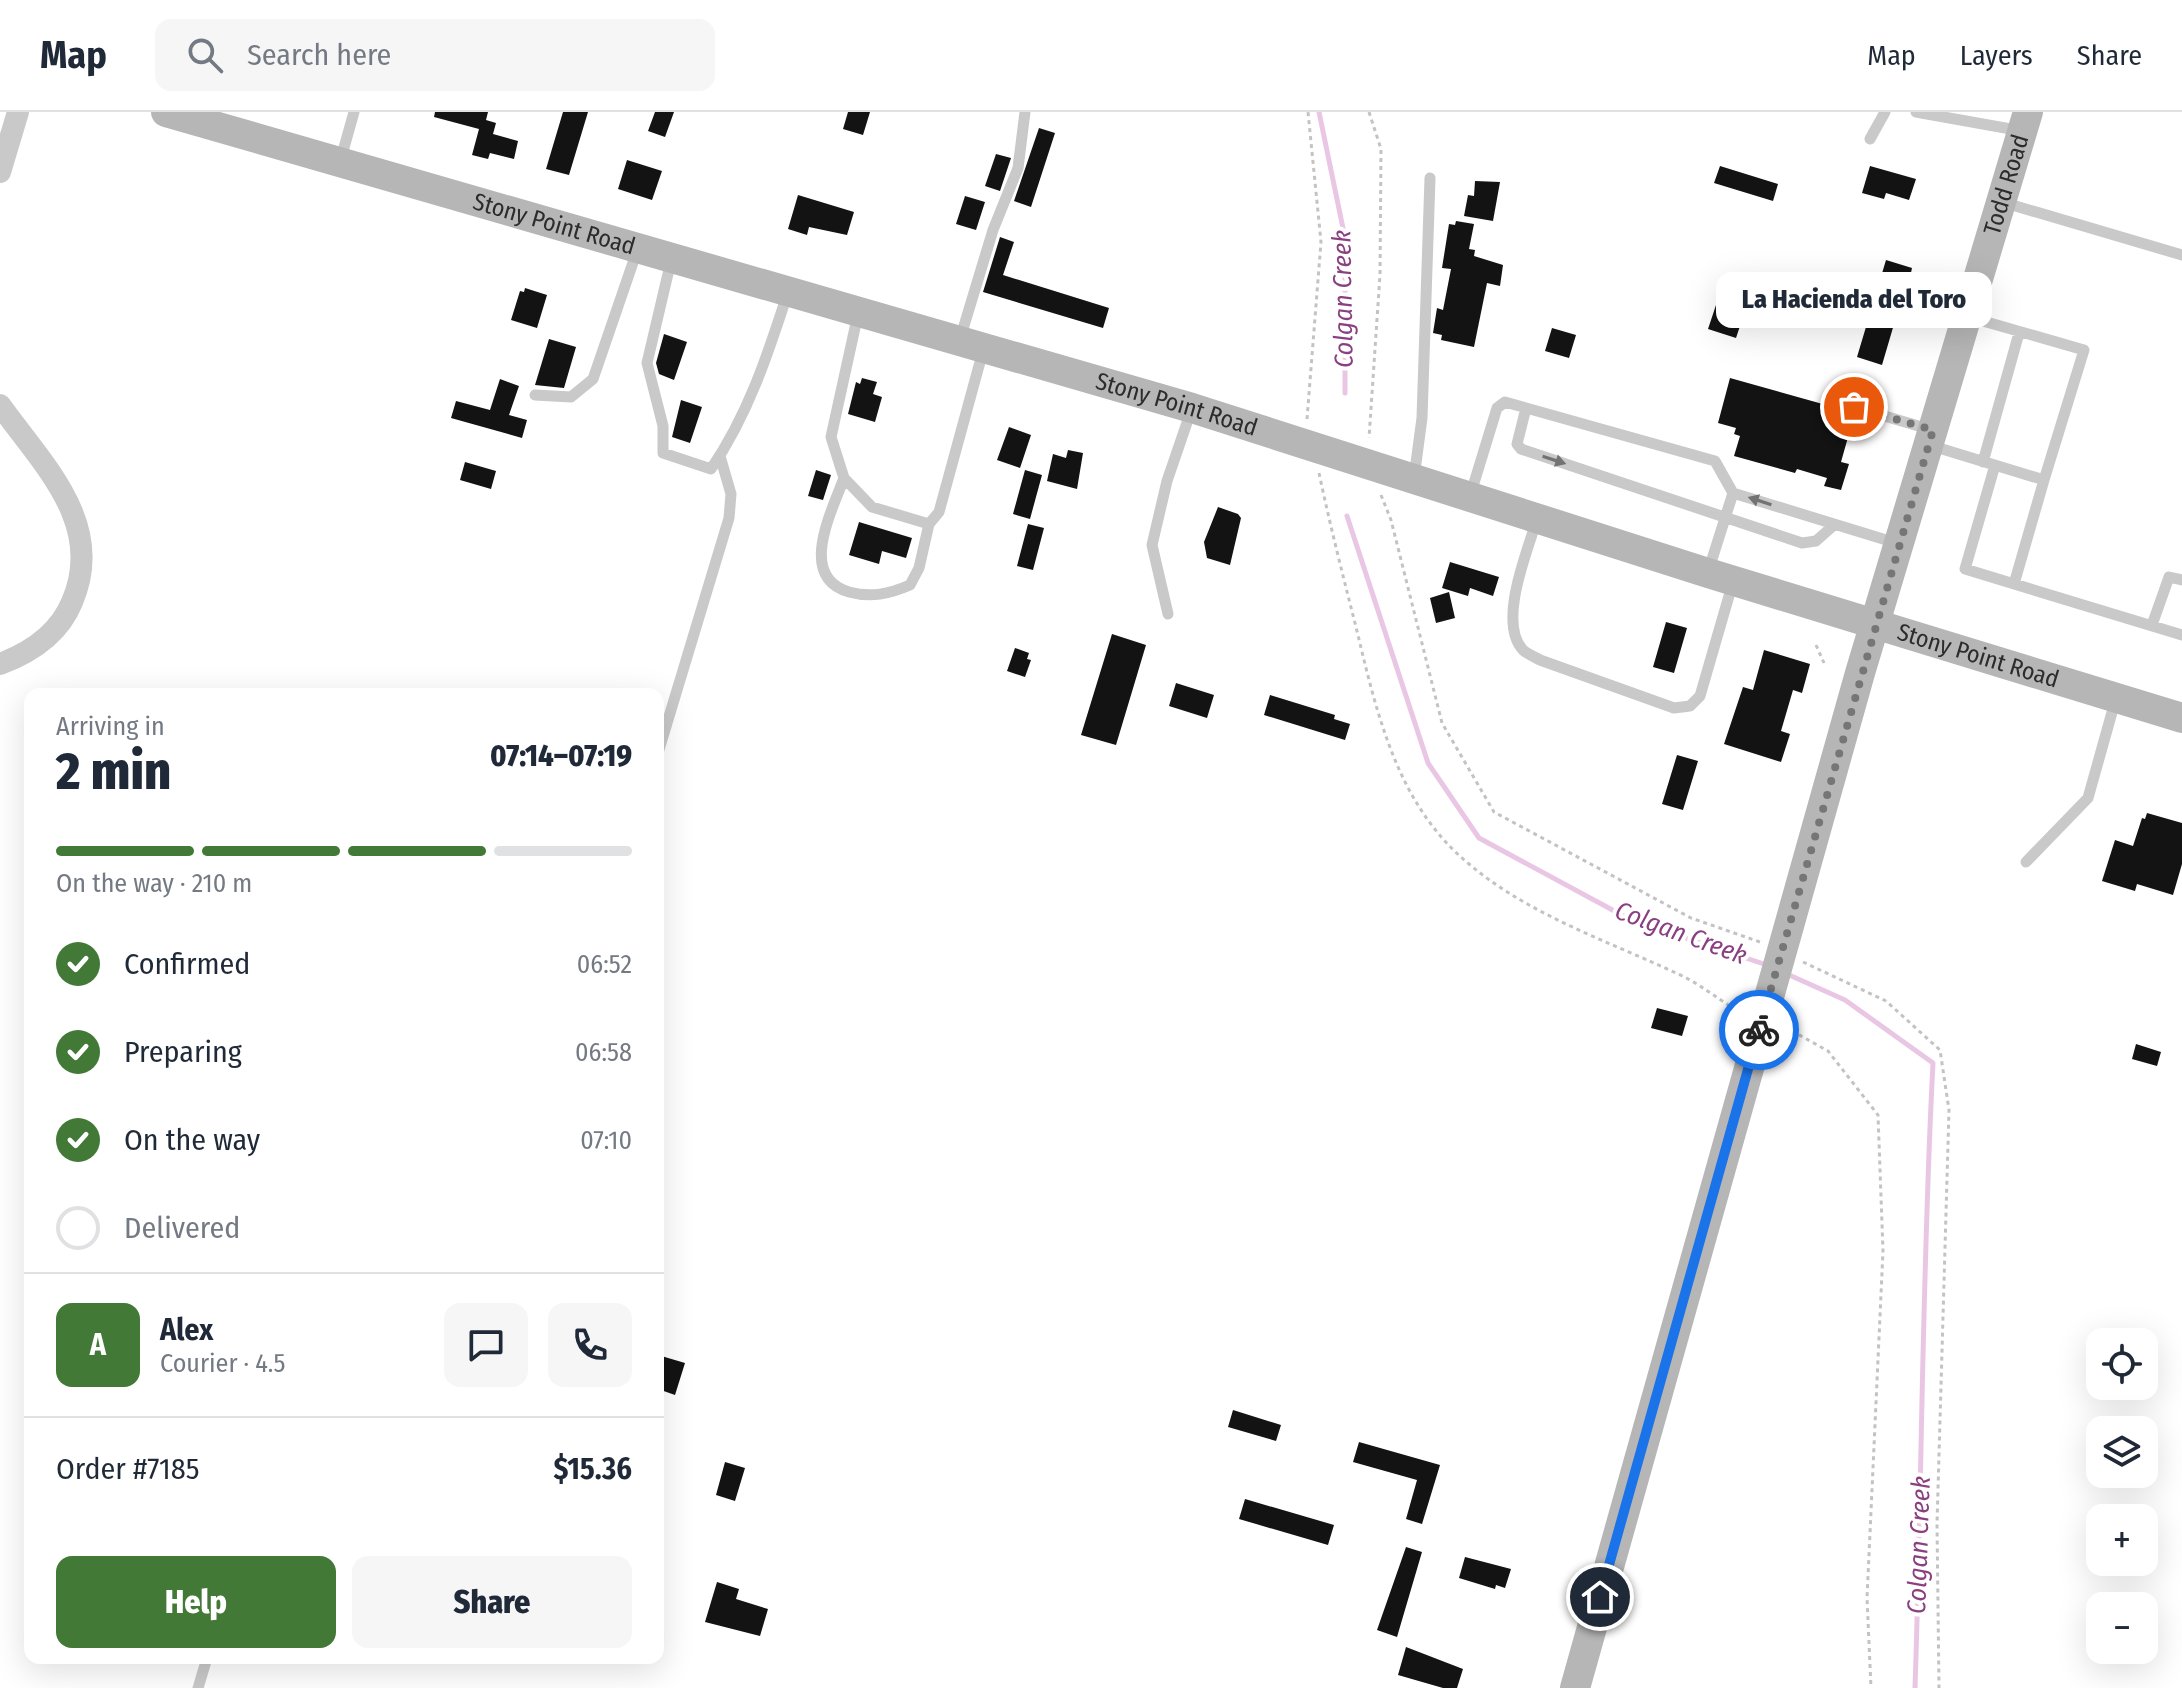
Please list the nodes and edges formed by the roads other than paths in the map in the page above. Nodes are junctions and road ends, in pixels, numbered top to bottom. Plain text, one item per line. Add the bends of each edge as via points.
1 (18, 112) edge
2 (166, 112) edge
3 (354, 112) edge
4 (1025, 112) edge
5 (1885, 112) edge
6 (1916, 112) edge
7 (221, 120) edge
8 (2025, 122) edge
9 (1870, 139) dead end
10 (340, 163) junction
11 (0, 172) edge
12 (1430, 178) dead end
13 (2001, 202) junction
14 (638, 248) junction
15 (2182, 255) edge
16 (672, 258) junction
17 (788, 291) junction
18 (859, 311) junction
19 (1967, 316) junction
20 (2019, 333) junction
21 (972, 343) junction
22 (535, 395) dead end
23 (0, 405) edge
24 (1854, 407) dead end
25 (1192, 408) junction
26 (1526, 408) junction
27 (1930, 438) junction
28 (720, 456) junction
29 (1989, 463) junction
30 (844, 478) junction
31 (1413, 478) junction
32 (2044, 480) junction
33 (1733, 493) junction
34 (1470, 497) junction
35 (1725, 516) junction
36 (1537, 518) junction
37 (929, 524) junction
38 (1834, 525) junction
39 (1898, 544) junction
40 (1721, 577) junction
41 (2182, 580) edge
42 (2014, 584) junction
43 (1168, 614) dead end
44 (1874, 624) junction
45 (2152, 625) junction
46 (2182, 635) edge
47 (0, 664) edge
48 (2116, 698) junction
49 (2182, 718) edge
50 (664, 733) edge
51 (2026, 862) dead end
52 (205, 1664) edge
53 (198, 1688) edge
54 (1575, 1688) edge

1 - 11 street
2 - 7 main road, Stony Point Road
3 - 10 lane
4 - 21 lane via 1018,168 993,230
5 - 9 lane
6 - 8 lane
7 - 10 main road, Stony Point Road
8 - 13 main road, Todd Road
10 - 14 main road, Stony Point Road
12 - 31 lane via 1422,418
13 - 15 lane
13 - 19 main road, Todd Road
14 - 16 main road, Stony Point Road
14 - 22 lane via 593,379 571,397
16 - 17 main road, Stony Point Road
16 - 28 lane via 647,363 663,426 663,453 711,469
17 - 18 main road, Stony Point Road
17 - 28 lane via 735,435
18 - 21 main road, Stony Point Road
18 - 30 lane via 831,437
19 - 20 lane
19 - 27 main road, Todd Road
20 - 29 lane
20 - 32 lane via 2084,350
21 - 25 main road, Stony Point Road
21 - 37 lane via 939,512
23 - 47 street via 64,497 77,520 85,554 67,614 50,635
24 - 27 lane
25 - 31 main road, Stony Point Road
25 - 43 lane via 1152,545
26 - 33 lane via 1715,461
26 - 34 lane via 1505,402 1497,408
26 -> 35 lane via 1517,444 1521,449
27 - 29 lane
27 - 39 main road, Todd Road
28 - 50 lane via 731,494 729,518
29 - 32 lane
29 - 42 lane via 1965,569
30 - 37 lane via 872,507
30 - 37 lane via 825,530 820,568 845,591 871,597 910,585
31 - 34 main road, Stony Point Road
32 - 42 lane
33 - 35 lane
38 -> 33 lane
34 - 36 main road, Stony Point Road
35 - 38 lane via 1802,543 1816,541
35 - 40 lane
36 - 40 main road, Stony Point Road
36 - 40 lane via 1513,604 1514,632 1523,650 1674,708 1690,706 1700,696
38 - 39 lane
39 - 44 main road, Todd Road
40 - 44 main road, Stony Point Road
41 - 45 lane via 2169,577
42 - 45 lane
44 - 48 main road, Stony Point Road
44 - 54 main road, Todd Road
45 - 46 lane
48 - 49 main road, Stony Point Road
48 - 51 lane via 2088,798
52 - 53 lane

